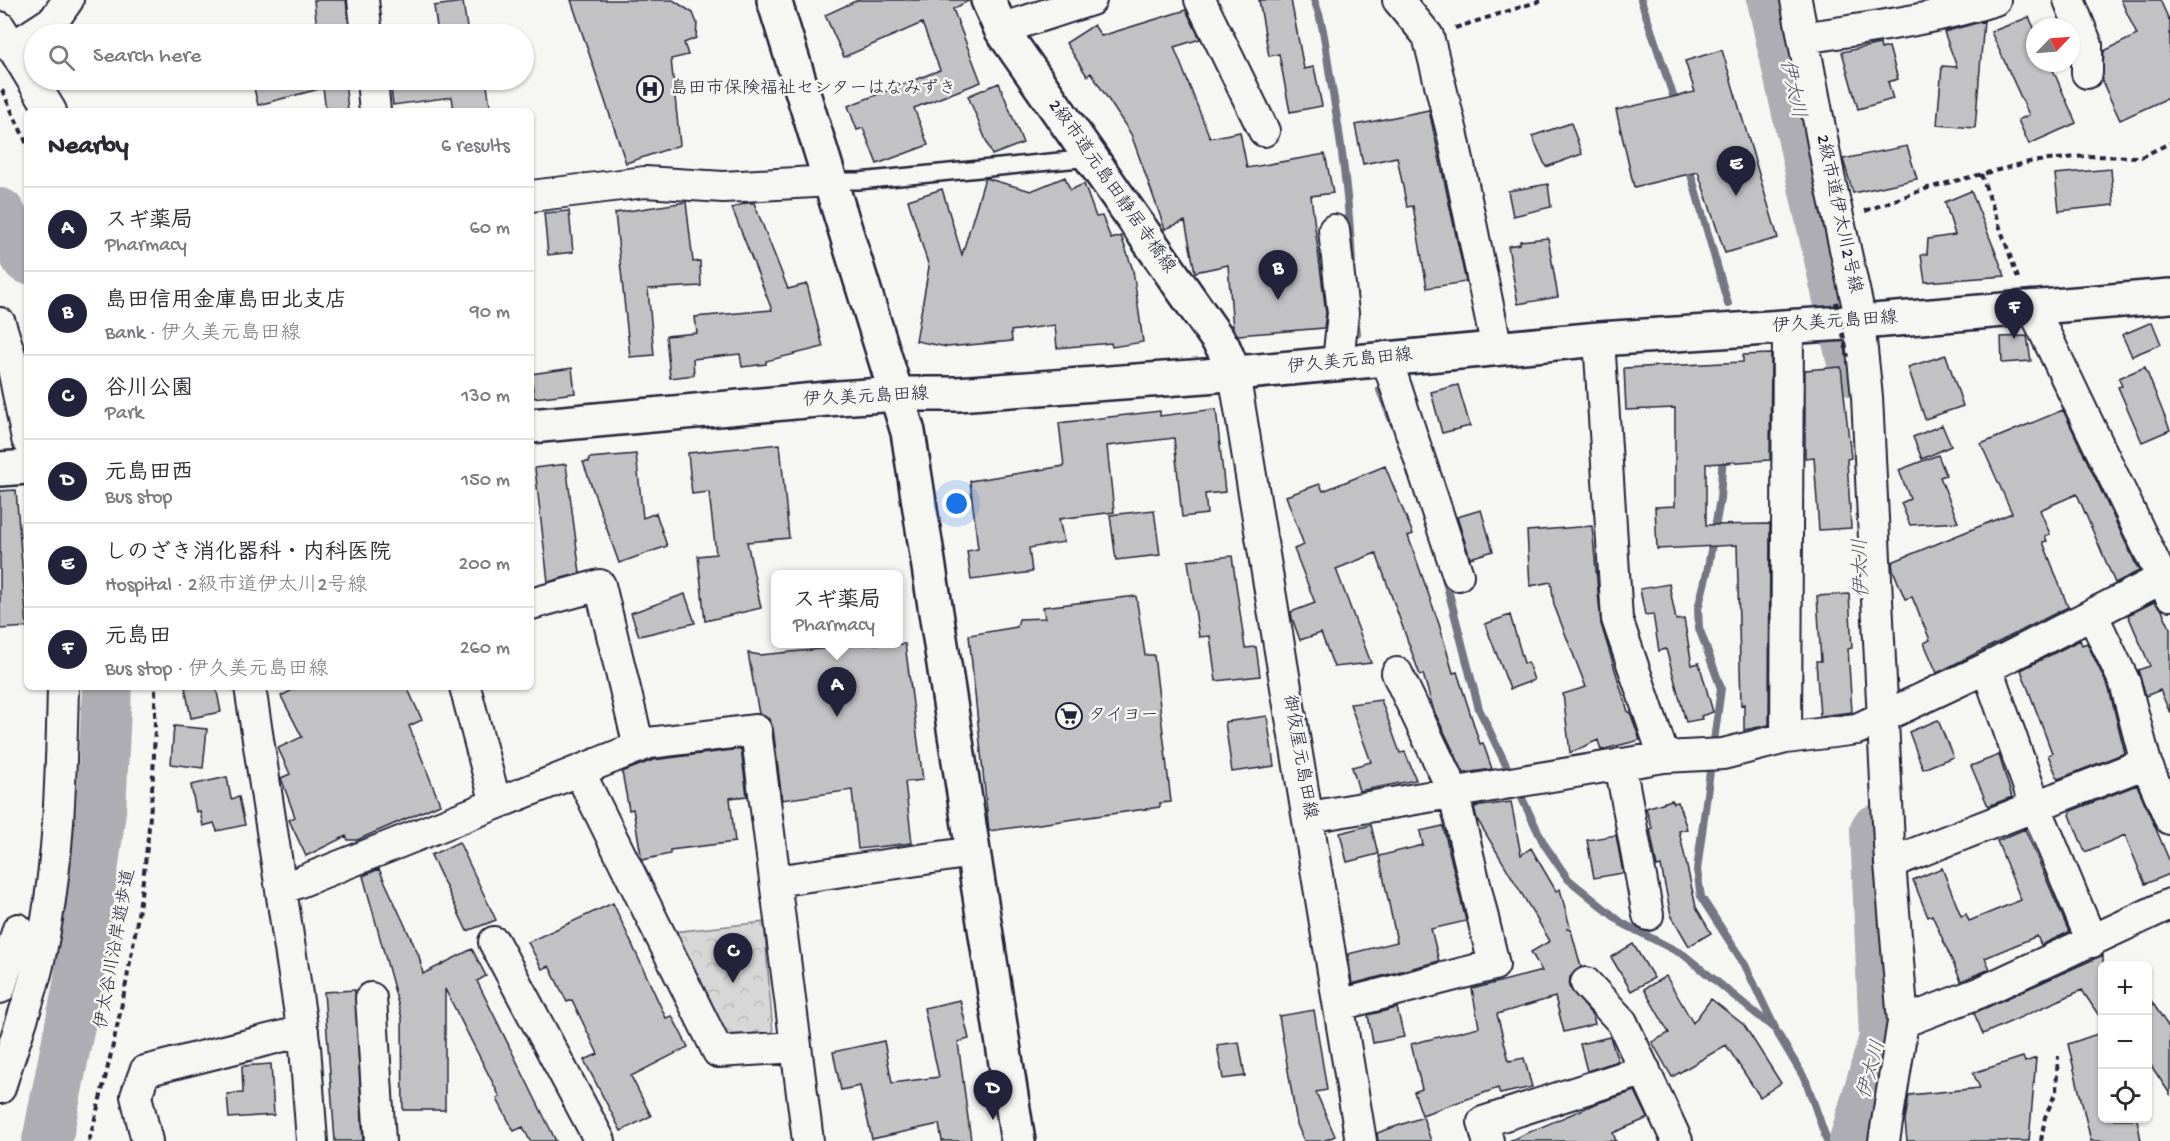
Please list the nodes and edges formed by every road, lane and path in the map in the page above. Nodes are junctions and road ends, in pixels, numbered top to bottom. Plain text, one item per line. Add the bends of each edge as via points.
1 (68, 0) edge
2 (363, 0) edge
3 (774, 0) edge
4 (1091, 0) edge
5 (1200, 0) edge
6 (1398, 0) edge
7 (1543, 0) edge
8 (1796, 0) edge
9 (1995, 0) edge
10 (2069, 0) edge
11 (994, 14) edge
12 (43, 24) edge
13 (366, 24) edge
14 (24, 31) edge
15 (1428, 36) junction
16 (6, 37) edge
17 (1803, 38) junction
18 (24, 67) edge
19 (2087, 72) dead end
20 (0, 87) edge
21 (38, 90) edge
22 (373, 90) edge
23 (49, 108) edge
24 (375, 108) edge
25 (1264, 131) dead end
26 (24, 138) edge
27 (2170, 143) edge
28 (1090, 158) junction
29 (1981, 174) junction
30 (832, 181) junction
31 (534, 196) edge
32 (1838, 220) junction
33 (1334, 230) dead end
34 (2170, 296) edge
35 (2033, 308) junction
36 (1844, 318) junction
37 (0, 323) edge
38 (1788, 327) junction
39 (1599, 339) junction
40 (1497, 349) junction
41 (1386, 357) junction
42 (1848, 357) dead end
43 (1338, 362) junction
44 (1234, 373) junction
45 (898, 394) junction
46 (24, 424) edge
47 (534, 426) edge
48 (24, 467) edge
49 (0, 469) edge
50 (1458, 575) dead end
51 (2168, 583) edge
52 (534, 603) edge
53 (2092, 614) junction
54 (1987, 668) junction
55 (1397, 673) dead end
56 (63, 690) edge
57 (155, 690) edge
58 (250, 690) edge
59 (466, 690) edge
60 (1872, 722) junction
61 (1786, 738) junction
62 (639, 747) junction
63 (1664, 757) junction
64 (2146, 763) junction
65 (1620, 764) junction
66 (579, 771) junction
67 (1453, 791) junction
68 (496, 804) junction
69 (2035, 805) junction
70 (1309, 817) junction
71 (2170, 819) edge
72 (973, 852) junction
73 (1890, 862) junction
74 (775, 881) junction
75 (282, 889) junction
76 (2170, 904) edge
77 (1648, 915) dead end
78 (18, 929) dead end
79 (494, 942) dead end
80 (2092, 942) junction
81 (1586, 983) dead end
82 (0, 988) edge
83 (371, 998) dead end
84 (1339, 1005) junction
85 (1903, 1022) junction
86 (303, 1031) junction
87 (796, 1047) junction
88 (2058, 1056) dead end
89 (1645, 1070) junction
90 (0, 1088) edge
91 (89, 1141) edge
92 (147, 1141) edge
93 (312, 1141) edge
94 (380, 1141) edge
95 (600, 1141) edge
96 (808, 1141) edge
97 (1018, 1141) edge
98 (1361, 1141) edge
99 (1488, 1141) edge
100 (1677, 1141) edge
101 (1884, 1141) edge
102 (2042, 1141) edge

1 - 12 street via 54,20
2 - 13 street
3 - 30 main road
4 - 11 street
5 - 25 street
6 - 15 street
7 - 15 path
8 - 17 street, 2級市道伊太川2号線
9 - 17 street via 1961,11
10 - 19 street via 2086,45
11 - 28 main road, 2級市道元島田静居寺橋線
14 - 16 street
15 - 40 street
16 - 18 street
17 - 32 street, 2級市道伊太川2号線
20 - 26 path
21 - 23 street
22 - 24 street
27 - 29 path via 2141,157 2086,156 2029,162
28 - 30 lane
28 - 44 main road, 2級市道元島田静居寺橋線 via 1223,347
29 - 32 path
29 - 35 path via 2023,291
30 - 31 street via 723,187 645,182
30 - 45 main road
32 - 36 street, 2級市道伊太川2号線
33 - 43 street via 1343,314
34 - 35 main road, 伊久美元島田線
35 - 36 main road, 伊久美元島田線
35 - 51 street
36 - 38 main road, 伊久美元島田線
36 - 42 path, bridge
36 - 60 street, 2級市道伊太川2号線 via 1867,397
37 - 46 street
38 - 39 main road, 伊久美元島田線
38 - 61 street
39 - 40 main road, 伊久美元島田線
39 - 63 street via 1617,619
40 - 41 main road, 伊久美元島田線
41 - 43 main road, 伊久美元島田線
41 - 50 street
43 - 44 main road, 伊久美元島田線
44 - 45 main road, 伊久美元島田線 via 957,394
44 - 70 street, 御仮屋元島田線
45 - 47 main road, 伊久美元島田線
45 - 72 main road via 908,432
48 - 49 main road
51 - 53 street
52 - 62 street via 600,585
53 - 54 street
53 - 64 street via 2125,683
54 - 60 street
54 - 69 street
55 - 67 street
56 - 90 street via 55,864 38,966
57 - 91 path, 伊太谷川沿岸遊歩道 via 156,759 141,906
58 - 75 street
59 - 68 street
60 - 61 street
60 - 73 street, 2級市道伊太川2号線
61 - 63 street via 1713,754
62 - 66 street
62 - 74 street via 756,730
63 - 65 street
64 - 69 street
64 - 71 street
65 - 67 street
65 - 77 street
66 - 68 street
66 - 87 street via 718,1052
67 - 70 street
67 - 84 street via 1494,965
68 - 75 street
69 - 73 street
69 - 80 street
70 - 84 street, 御仮屋元島田線
72 - 74 street
72 - 97 main road
73 - 85 street, 2級市道伊太川2号線
74 - 87 street
75 - 86 street
76 - 80 street
78 - 82 street
79 - 95 street
80 - 85 street
81 - 89 street via 1622,1022
83 - 94 street
84 - 98 street, 御仮屋元島田線
85 - 101 street, 2級市道伊太川2号線
86 - 92 street via 145,1071 136,1096
86 - 93 street
87 - 96 street
88 - 102 path via 2056,1092 2045,1117
89 - 99 street via 1483,1122
89 - 100 street

